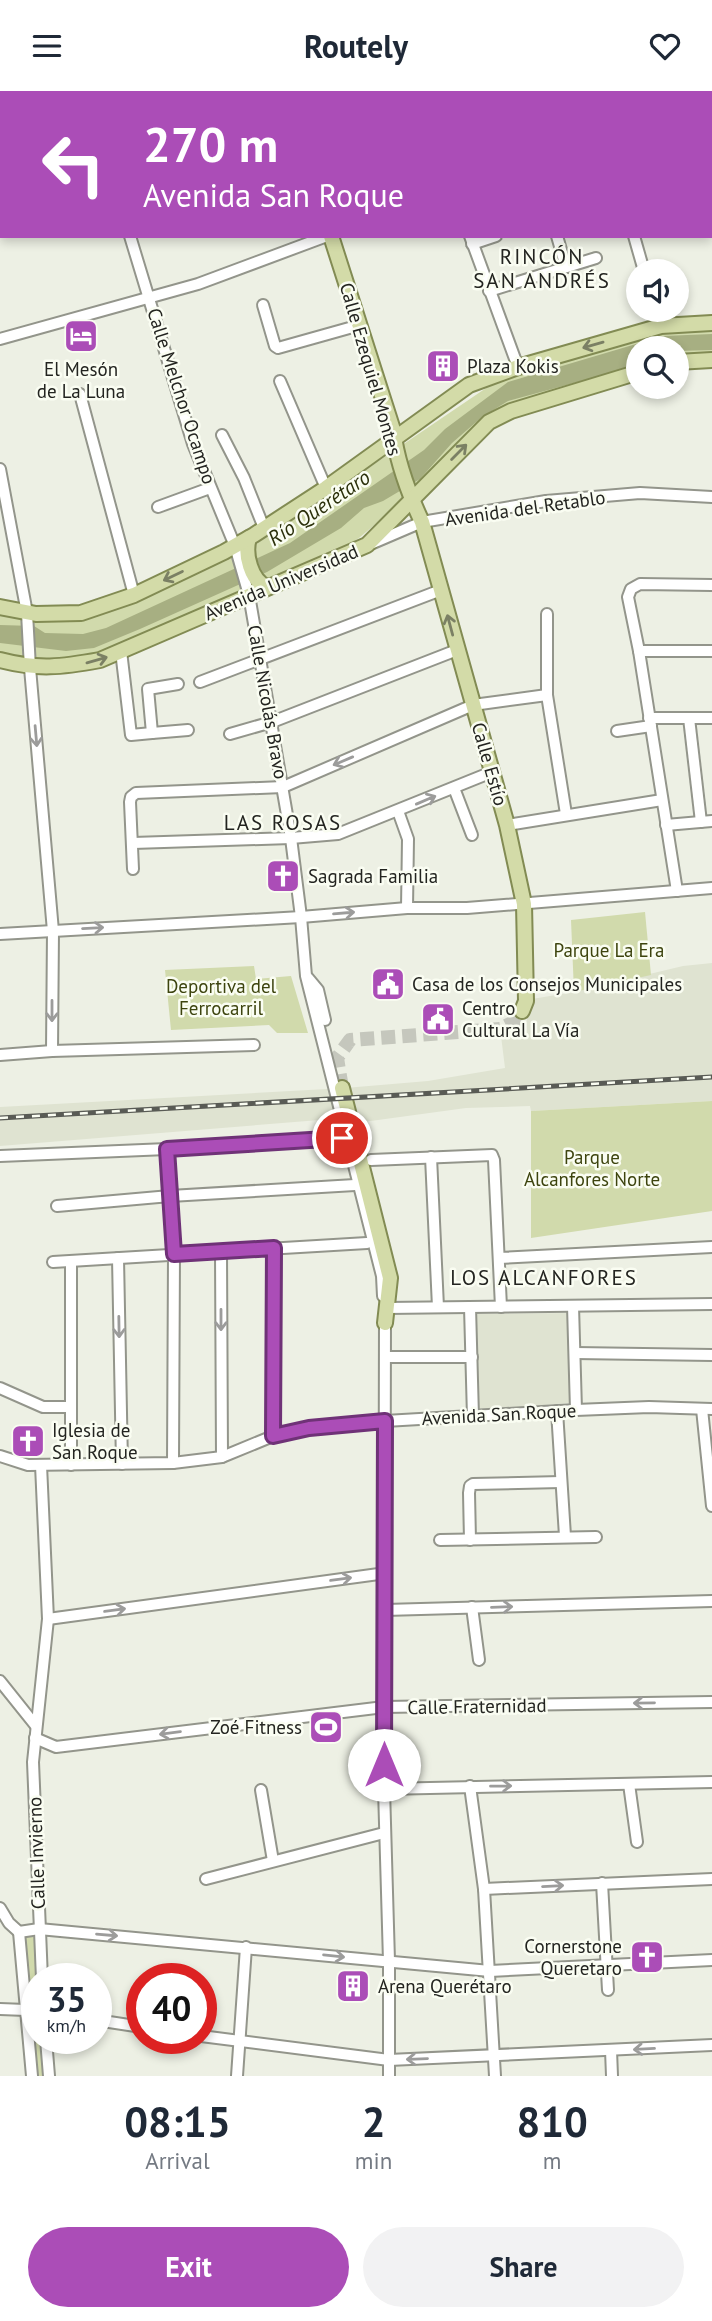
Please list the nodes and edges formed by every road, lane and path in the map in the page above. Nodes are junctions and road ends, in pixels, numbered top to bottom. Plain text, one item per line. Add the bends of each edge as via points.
1 (131, 238) edge
2 (324, 238) edge
3 (330, 238) edge
4 (558, 238) edge
5 (635, 238) edge
6 (471, 240) edge
7 (596, 258) dead end
8 (641, 259) edge
9 (566, 267) junction
10 (489, 291) junction
11 (151, 298) junction
12 (263, 305) dead end
13 (660, 322) edge
14 (712, 323) edge
15 (360, 325) junction
16 (661, 326) junction
17 (0, 339) edge
18 (712, 360) edge
19 (689, 361) edge
20 (518, 367) junction
21 (626, 376) edge
22 (280, 381) dead end
23 (80, 394) dead end
24 (222, 435) dead end
25 (394, 438) junction
26 (0, 468) edge
27 (210, 488) junction
28 (326, 488) junction
29 (410, 496) junction
30 (712, 496) edge
31 (158, 507) dead end
32 (422, 522) junction
33 (264, 528) junction
34 (367, 545) junction
35 (240, 553) junction
36 (712, 585) edge
37 (255, 587) junction
38 (441, 590) junction
39 (134, 595) junction
40 (0, 607) edge
41 (547, 614) dead end
42 (28, 619) junction
43 (457, 650) junction
44 (121, 651) junction
45 (639, 651) junction
46 (712, 651) edge
47 (261, 659) junction
48 (0, 660) edge
49 (30, 663) junction
50 (201, 682) dead end
51 (178, 684) dead end
52 (148, 689) junction
53 (126, 691) junction
54 (547, 695) junction
55 (473, 705) junction
56 (688, 718) junction
57 (712, 718) edge
58 (272, 722) junction
59 (650, 722) junction
60 (188, 730) dead end
61 (617, 731) dead end
62 (152, 733) junction
63 (230, 734) dead end
64 (492, 772) junction
65 (283, 787) junction
66 (454, 788) junction
67 (662, 800) junction
68 (398, 811) junction
69 (566, 814) junction
70 (707, 821) edge
71 (507, 825) junction
72 (666, 825) junction
73 (472, 835) dead end
74 (291, 838) junction
75 (133, 843) junction
76 (134, 869) dead end
77 (712, 888) edge
78 (677, 891) junction
79 (524, 904) junction
80 (407, 908) junction
81 (301, 917) junction
82 (53, 930) junction
83 (0, 934) edge
84 (306, 976) junction
85 (522, 1011) dead end
86 (325, 1020) dead end
87 (254, 1045) dead end
88 (52, 1051) junction
89 (0, 1055) edge
90 (342, 1088) tunnel mouth
91 (342, 1138) dead end
92 (167, 1149) junction
93 (0, 1156) edge
94 (431, 1157) junction
95 (371, 1160) dead end
96 (355, 1185) dead end
97 (170, 1196) junction
98 (57, 1206) dead end
99 (367, 1243) dead end
100 (712, 1247) edge
101 (274, 1248) junction
102 (221, 1252) junction
103 (174, 1254) junction
104 (118, 1258) junction
105 (499, 1258) junction
106 (53, 1262) dead end
107 (71, 1262) junction
108 (712, 1304) edge
109 (438, 1307) junction
110 (470, 1307) junction
111 (501, 1307) junction
112 (573, 1307) junction
113 (386, 1315) junction
114 (575, 1353) junction
115 (712, 1355) edge
116 (386, 1357) junction
117 (472, 1357) junction
118 (0, 1388) edge
119 (70, 1407) junction
120 (707, 1409) edge
121 (576, 1410) junction
122 (556, 1411) junction
123 (473, 1417) junction
124 (385, 1421) junction
125 (273, 1436) junction
126 (0, 1456) edge
127 (222, 1457) junction
128 (173, 1463) junction
129 (122, 1464) junction
130 (41, 1465) junction
131 (71, 1465) junction
132 (561, 1482) junction
133 (712, 1506) edge
134 (565, 1536) junction
135 (596, 1537) dead end
136 (440, 1540) dead end
137 (470, 1540) junction
138 (386, 1573) junction
139 (712, 1601) edge
140 (472, 1607) junction
141 (385, 1610) junction
142 (48, 1619) junction
143 (479, 1660) dead end
144 (0, 1681) edge
145 (712, 1702) edge
146 (384, 1707) junction
147 (37, 1726) junction
148 (35, 1738) junction
149 (712, 1782) edge
150 (629, 1784) junction
151 (470, 1786) junction
152 (384, 1789) junction
153 (261, 1790) dead end
154 (384, 1833) junction
155 (637, 1842) dead end
156 (273, 1861) junction
157 (206, 1879) dead end
158 (712, 1879) edge
159 (602, 1883) junction
160 (484, 1889) junction
161 (0, 1908) edge
162 (4, 1922) edge
163 (39, 1929) junction
164 (19, 1932) junction
165 (246, 1947) junction
166 (389, 1961) junction
167 (712, 1961) edge
168 (22, 1963) edge
169 (42, 1963) edge
170 (607, 1967) junction
171 (490, 1971) junction
172 (608, 1990) dead end
173 (0, 2009) edge
174 (21, 2010) edge
175 (217, 2038) edge
176 (240, 2042) junction
177 (712, 2045) edge
178 (611, 2050) junction
179 (30, 2054) edge
180 (47, 2054) edge
181 (494, 2056) junction
182 (389, 2060) junction
183 (32, 2076) edge
184 (48, 2076) edge
185 (237, 2076) edge
186 (389, 2076) edge
187 (495, 2076) edge
188 (612, 2076) edge

1 - 11 street, Calle Melchor Ocampo
2 - 11 street
3 - 15 main road, Calle Ezequiel Montes
4 - 9 street
5 - 8 street
6 - 10 street
7 - 9 street
9 - 10 street
10 - 20 street
11 - 17 street
11 - 27 street, Calle Melchor Ocampo via 181,407
12 - 15 street via 278,348
13 - 16 street
14 - 16 main road
15 - 25 main road, Calle Ezequiel Montes
16 -> 20 main road
18 - 19 main road
20 - 25 main road via 469,385
29 -> 21 main road, Avenida Universidad via 489,422
22 - 28 street
23 - 39 street
24 - 33 street
25 - 28 main road
25 - 29 main road, Calle Ezequiel Montes
26 - 42 street
27 - 31 street
27 - 35 street, Calle Melchor Ocampo
28 - 33 main road
29 - 32 main road, Avenida del Retablo
29 - 34 main road, Avenida Universidad
30 - 32 street, Avenida del Retablo via 640,493 546,501
32 - 34 street, Avenida del Retablo
32 - 38 main road, Calle Estío
33 - 35 main road via 249,538
34 - 37 main road, Avenida Universidad
35 - 37 main road
35 -> 39 main road
36 - 45 street via 640,584 631,589 628,597
37 - 44 main road, Avenida Universidad
37 - 47 street, Calle Nicolás Bravo
43 -> 38 main road, Calle Estío
38 - 47 street
39 - 42 main road via 81,613
40 - 42 main road
41 - 54 street
42 - 49 street
43 - 55 main road, Calle Estío
43 - 58 street
49 -> 44 main road, Avenida Universidad via 65,666
44 - 53 street
45 - 46 street
45 - 59 street
47 - 50 street
47 - 58 street, Calle Nicolás Bravo
48 - 49 main road, Avenida Universidad
49 -> 82 street
51 - 52 street
52 - 53 street
52 - 62 street
53 - 62 street via 131,735
54 - 55 street
54 - 69 street
55 - 64 main road, Calle Estío
55 -> 65 street
56 - 57 street
56 - 59 street
56 - 70 street
58 - 63 street
58 - 65 street, Calle Nicolás Bravo
59 - 61 street
59 - 67 street
60 - 62 street
64 - 66 street
64 - 71 main road, Calle Estío
65 - 74 street, Calle Nicolás Bravo
65 - 75 street via 136,793 130,802
68 -> 66 street
66 - 73 street
67 - 69 street
67 - 72 street
68 - 74 street via 338,834
68 - 80 street via 408,839
69 - 71 street
70 - 72 street
71 - 79 main road, Calle Estío
72 - 78 street
74 - 75 street
74 - 81 street, Calle Nicolás Bravo
75 - 76 street
77 - 78 street
78 - 79 street
79 - 80 street
79 - 85 main road, Calle Estío via 526,1001
81 -> 80 street
82 -> 81 street
81 - 84 street, Calle Nicolás Bravo
82 - 83 street
82 -> 88 street
84 - 86 street via 318,990
84 - 113 street via 382,1276
87 - 88 street
88 - 89 street
90 - 113 main road via 390,1278
91 - 92 street
92 - 93 street
92 - 97 street
94 - 95 street
94 - 105 street via 492,1155
94 - 109 street
96 - 97 street
97 - 98 street
97 - 103 street
99 - 101 street
100 - 105 street
101 - 102 street
101 - 125 street
102 - 103 street
102 -> 127 street
103 - 104 street
103 - 128 street
104 - 107 street
104 -> 129 street
105 - 111 street
106 - 107 street
107 - 119 street
108 - 112 street
109 - 110 street
109 - 113 street
110 - 111 street
110 - 117 street
111 - 112 street
112 - 114 street
113 - 116 street
114 - 115 street
114 - 121 street
116 - 117 street
116 - 124 street
117 - 123 street
118 - 119 street via 43,1407
119 - 131 street
120 - 121 street, Avenida San Roque
120 - 133 street
121 - 122 street, Avenida San Roque
122 - 123 street, Avenida San Roque
122 - 132 street
123 - 124 street, Avenida San Roque
124 - 125 street, Avenida San Roque
124 - 138 street
125 - 127 street, Avenida San Roque
126 - 130 street, Avenida San Roque
127 - 128 street, Avenida San Roque
128 - 129 street, Avenida San Roque
129 - 131 street, Avenida San Roque
130 - 131 street, Avenida San Roque
130 - 142 street, Calle Invierno
132 - 134 street
132 - 137 street via 473,1483
134 - 135 street
134 - 137 street
136 - 137 street
138 - 141 street
142 -> 138 street
140 -> 139 street
140 - 141 street
140 - 143 street
141 - 146 street
142 - 147 street, Calle Invierno
144 - 147 street
145 -> 146 street, Calle Fraternidad
146 -> 148 street, Calle Fraternidad via 56,1747
146 - 152 street
147 - 148 street, Calle Invierno
148 - 163 street, Calle Invierno
149 - 150 street
151 -> 150 street
150 - 155 street
151 - 152 street
151 - 160 street
152 - 154 street
153 - 156 street
154 - 156 street
154 - 166 street
156 - 157 street
158 - 159 street
160 -> 159 street
159 - 170 street
160 - 171 street
161 - 162 street
162 - 164 street
163 - 164 street
163 -> 165 street
163 - 169 street, Calle Invierno
164 - 168 street, Calle Invierno
165 -> 166 street
165 - 176 street
166 - 171 street
166 - 182 street
167 - 170 street
170 - 171 street
170 - 172 street
171 - 181 street
173 - 174 street
175 - 176 street
176 - 182 street
176 - 185 street
177 -> 178 street
178 - 181 street
178 - 188 street
179 - 183 street, Calle Invierno
180 - 184 street
181 -> 182 street
181 - 187 street
182 - 186 street

